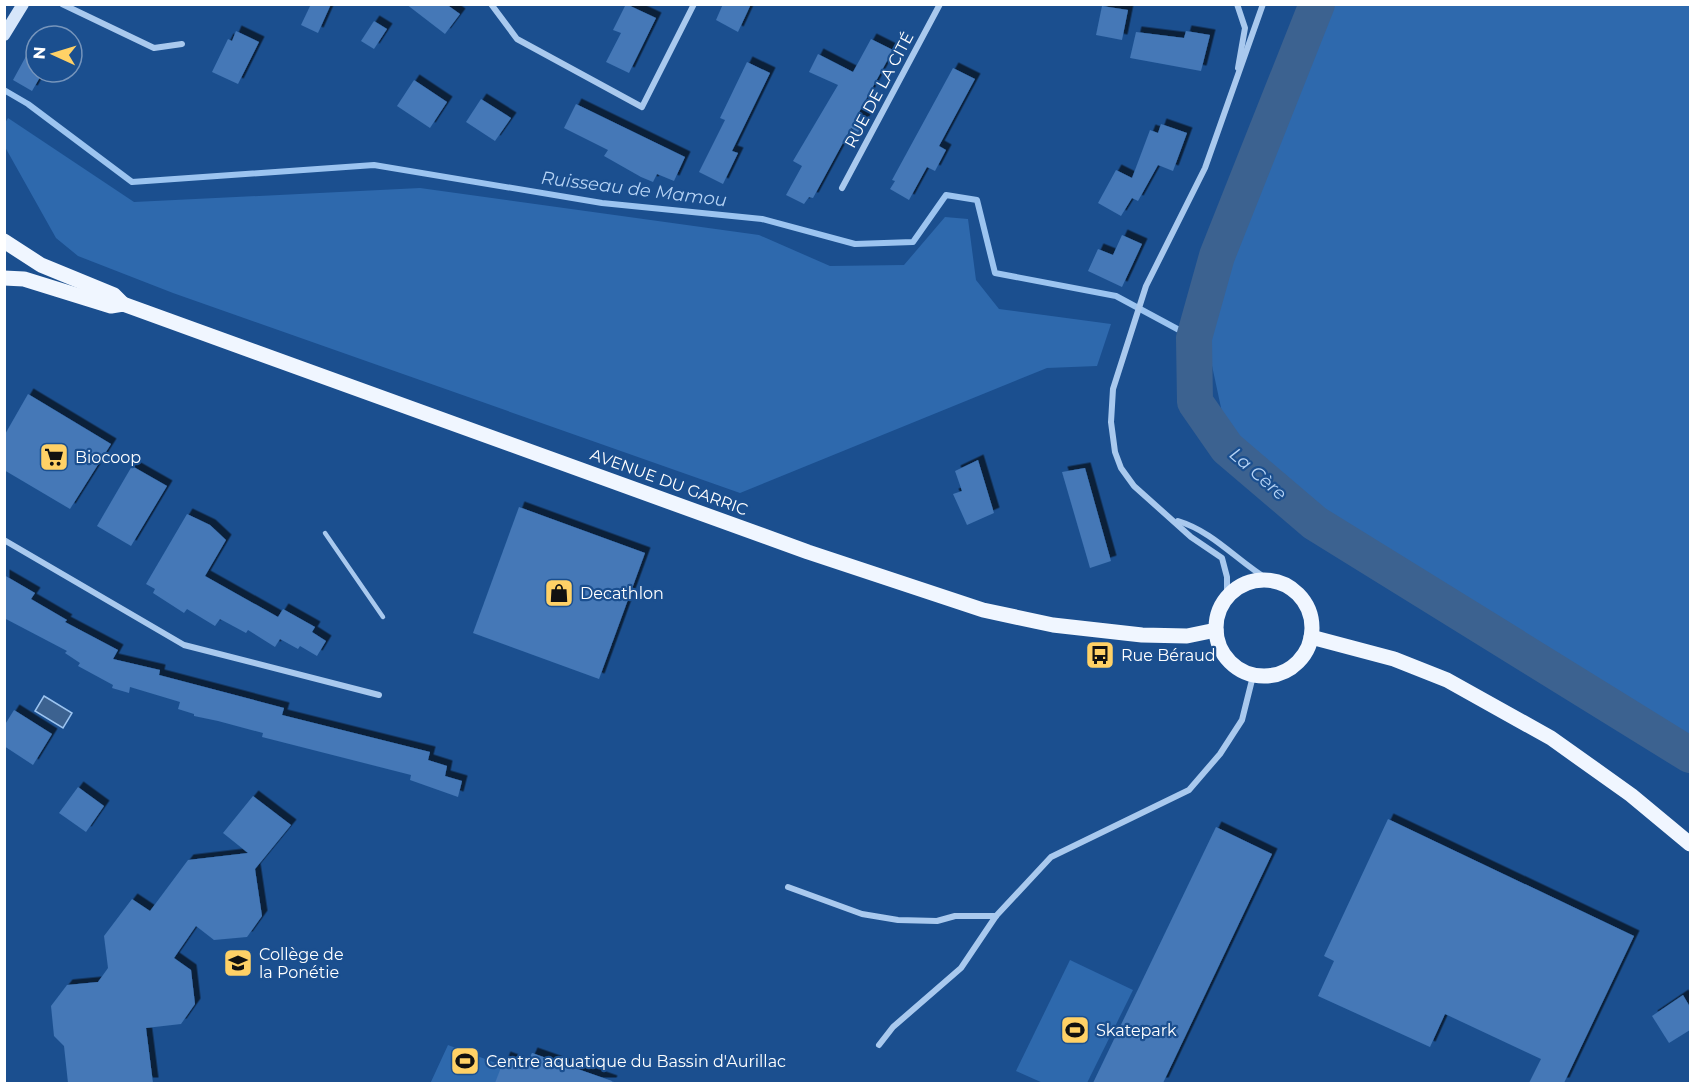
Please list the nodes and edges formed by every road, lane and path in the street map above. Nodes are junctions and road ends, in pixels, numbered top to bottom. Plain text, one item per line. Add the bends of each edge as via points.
1 (23, 4) edge
2 (62, 4) edge
3 (491, 4) edge
4 (694, 4) edge
5 (940, 4) edge
6 (1237, 4) edge
7 (1263, 4) edge
8 (4, 35) edge
9 (182, 44) dead end
10 (1233, 89) junction
11 (842, 188) dead end
12 (4, 241) edge
13 (4, 278) edge
14 (123, 304) junction
15 (1174, 520) junction
16 (325, 533) dead end
17 (4, 540) edge
18 (1269, 580) junction
19 (1227, 598) junction
20 (383, 617) dead end
21 (1216, 630) junction
22 (1311, 637) junction
23 (1253, 675) junction
24 (380, 695) dead end
25 (1690, 844) edge
26 (788, 887) dead end
27 (996, 916) junction
28 (879, 1045) dead end

1 - 8 main road
2 - 9 street via 154,48
3 - 4 street via 517,39 642,107
5 - 11 street, RUE DE LA CITÉ
6 - 10 street via 1245,28
7 - 10 street
10 - 15 street via 1205,168 1146,286 1113,388 1111,422 1121,468 1134,486
12 - 14 main road, AVENUE DU GARRIC via 41,265 114,296
13 - 14 main road, AVENUE DU GARRIC via 24,279 111,306
14 - 21 main road, AVENUE DU GARRIC via 819,556 983,610 1053,625 1142,635 1187,636
15 - 18 street via 1214,537
15 - 19 street via 1222,558
16 - 20 lane
17 - 24 street via 184,645
18 - 19 main road via 1244,584
18 - 22 main road via 1299,595 1312,622
19 - 21 main road via 1217,616
21 - 23 main road via 1218,645 1227,659 1238,670
22 - 23 main road via 1297,664 1284,673 1269,677
22 - 25 main road via 1394,659 1447,680 1551,738 1631,795
23 - 27 street via 1242,720 1189,790 1051,856
26 - 27 street via 862,914 898,920
27 - 28 street via 961,968 893,1027

